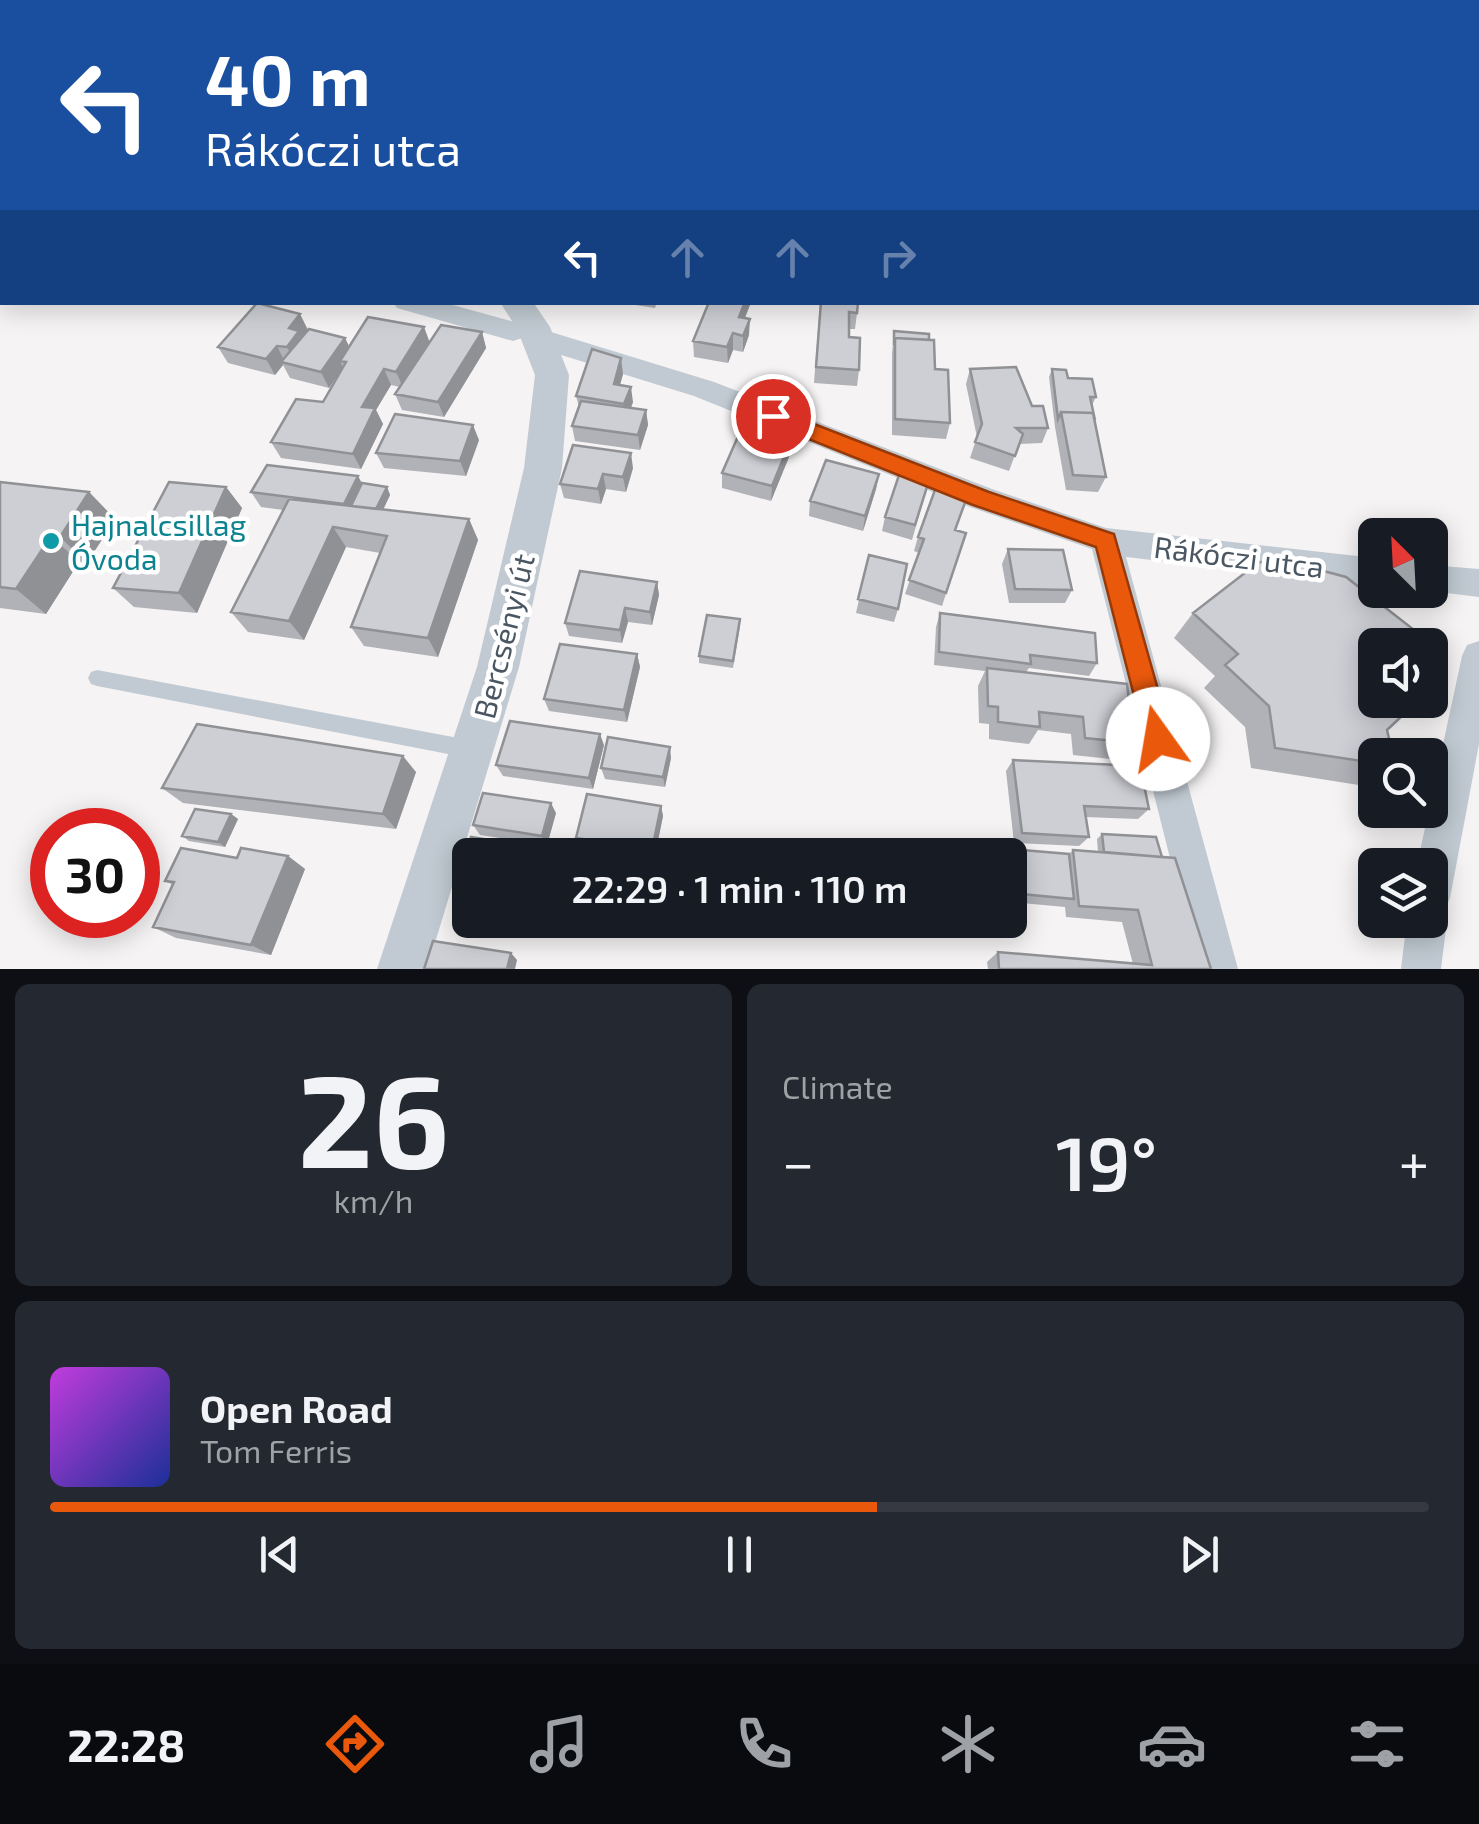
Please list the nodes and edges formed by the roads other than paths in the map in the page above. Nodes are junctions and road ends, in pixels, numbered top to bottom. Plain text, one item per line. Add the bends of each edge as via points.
1 (428, 305) edge
2 (522, 324) edge
3 (1106, 541) junction
4 (1358, 570) edge
5 (1448, 582) edge
6 (1478, 590) edge
7 (1479, 656) edge
8 (97, 678) dead end
9 (473, 750) junction
10 (1440, 848) edge
11 (1425, 938) edge
12 (402, 969) edge
13 (1218, 969) edge
14 (1421, 969) edge

1 - 2 street, Rákóczi utca
2 - 3 street, Rákóczi utca
2 - 9 street, Bercsényi út via 552,376 543,468
3 - 4 street, Rákóczi utca
3 - 13 street
5 - 6 street
7 - 10 street
8 - 9 lane
9 - 12 street, Bercsényi út
11 - 14 street

